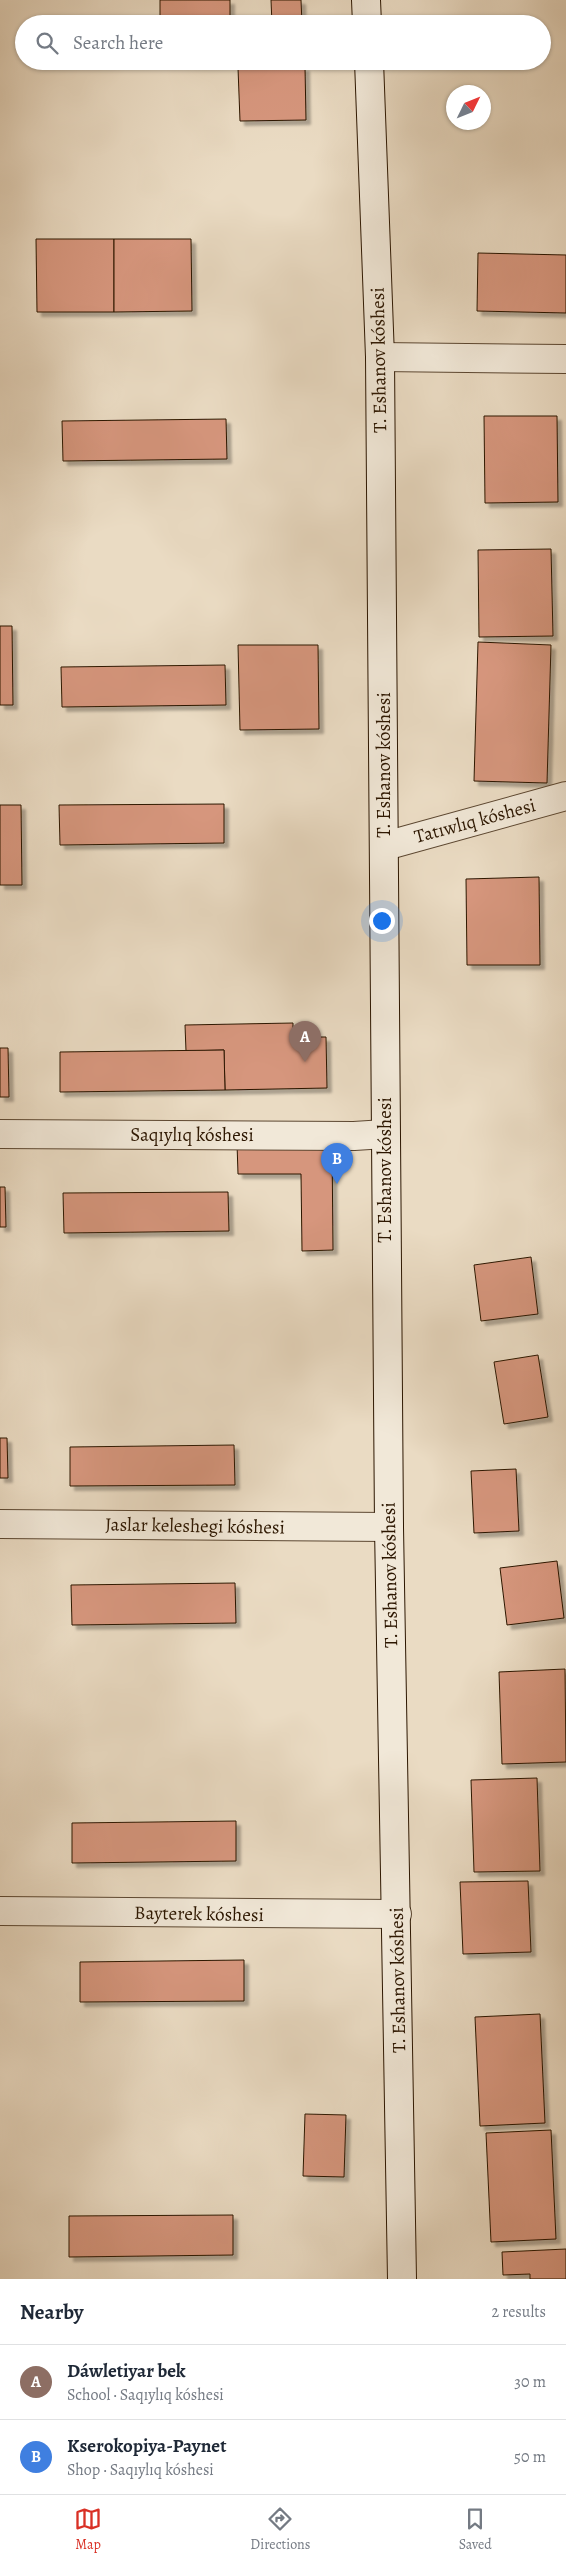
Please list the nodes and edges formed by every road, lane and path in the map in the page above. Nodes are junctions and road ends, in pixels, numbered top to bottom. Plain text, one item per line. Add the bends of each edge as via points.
1 (366, 0) edge
2 (367, 15) edge
3 (369, 70) edge
4 (380, 357) junction
5 (566, 359) edge
6 (566, 796) edge
7 (385, 846) junction
8 (0, 1134) edge
9 (385, 1134) junction
10 (0, 1524) edge
11 (389, 1527) junction
12 (0, 1911) edge
13 (397, 1914) junction
14 (402, 2279) edge

1 - 2 main road
3 - 4 main road, T. Eshanov kóshesi
4 - 5 main road
4 - 7 main road, T. Eshanov kóshesi
6 - 7 main road, Tatıwlıq kóshesi
7 - 9 main road, T. Eshanov kóshesi
8 - 9 main road, Saqıylıq kóshesi
9 - 11 main road, T. Eshanov kóshesi
10 - 11 main road, Jaslar keleshegi kóshesi
11 - 13 main road, T. Eshanov kóshesi
12 - 13 main road, Bayterek kóshesi
13 - 14 main road, T. Eshanov kóshesi

